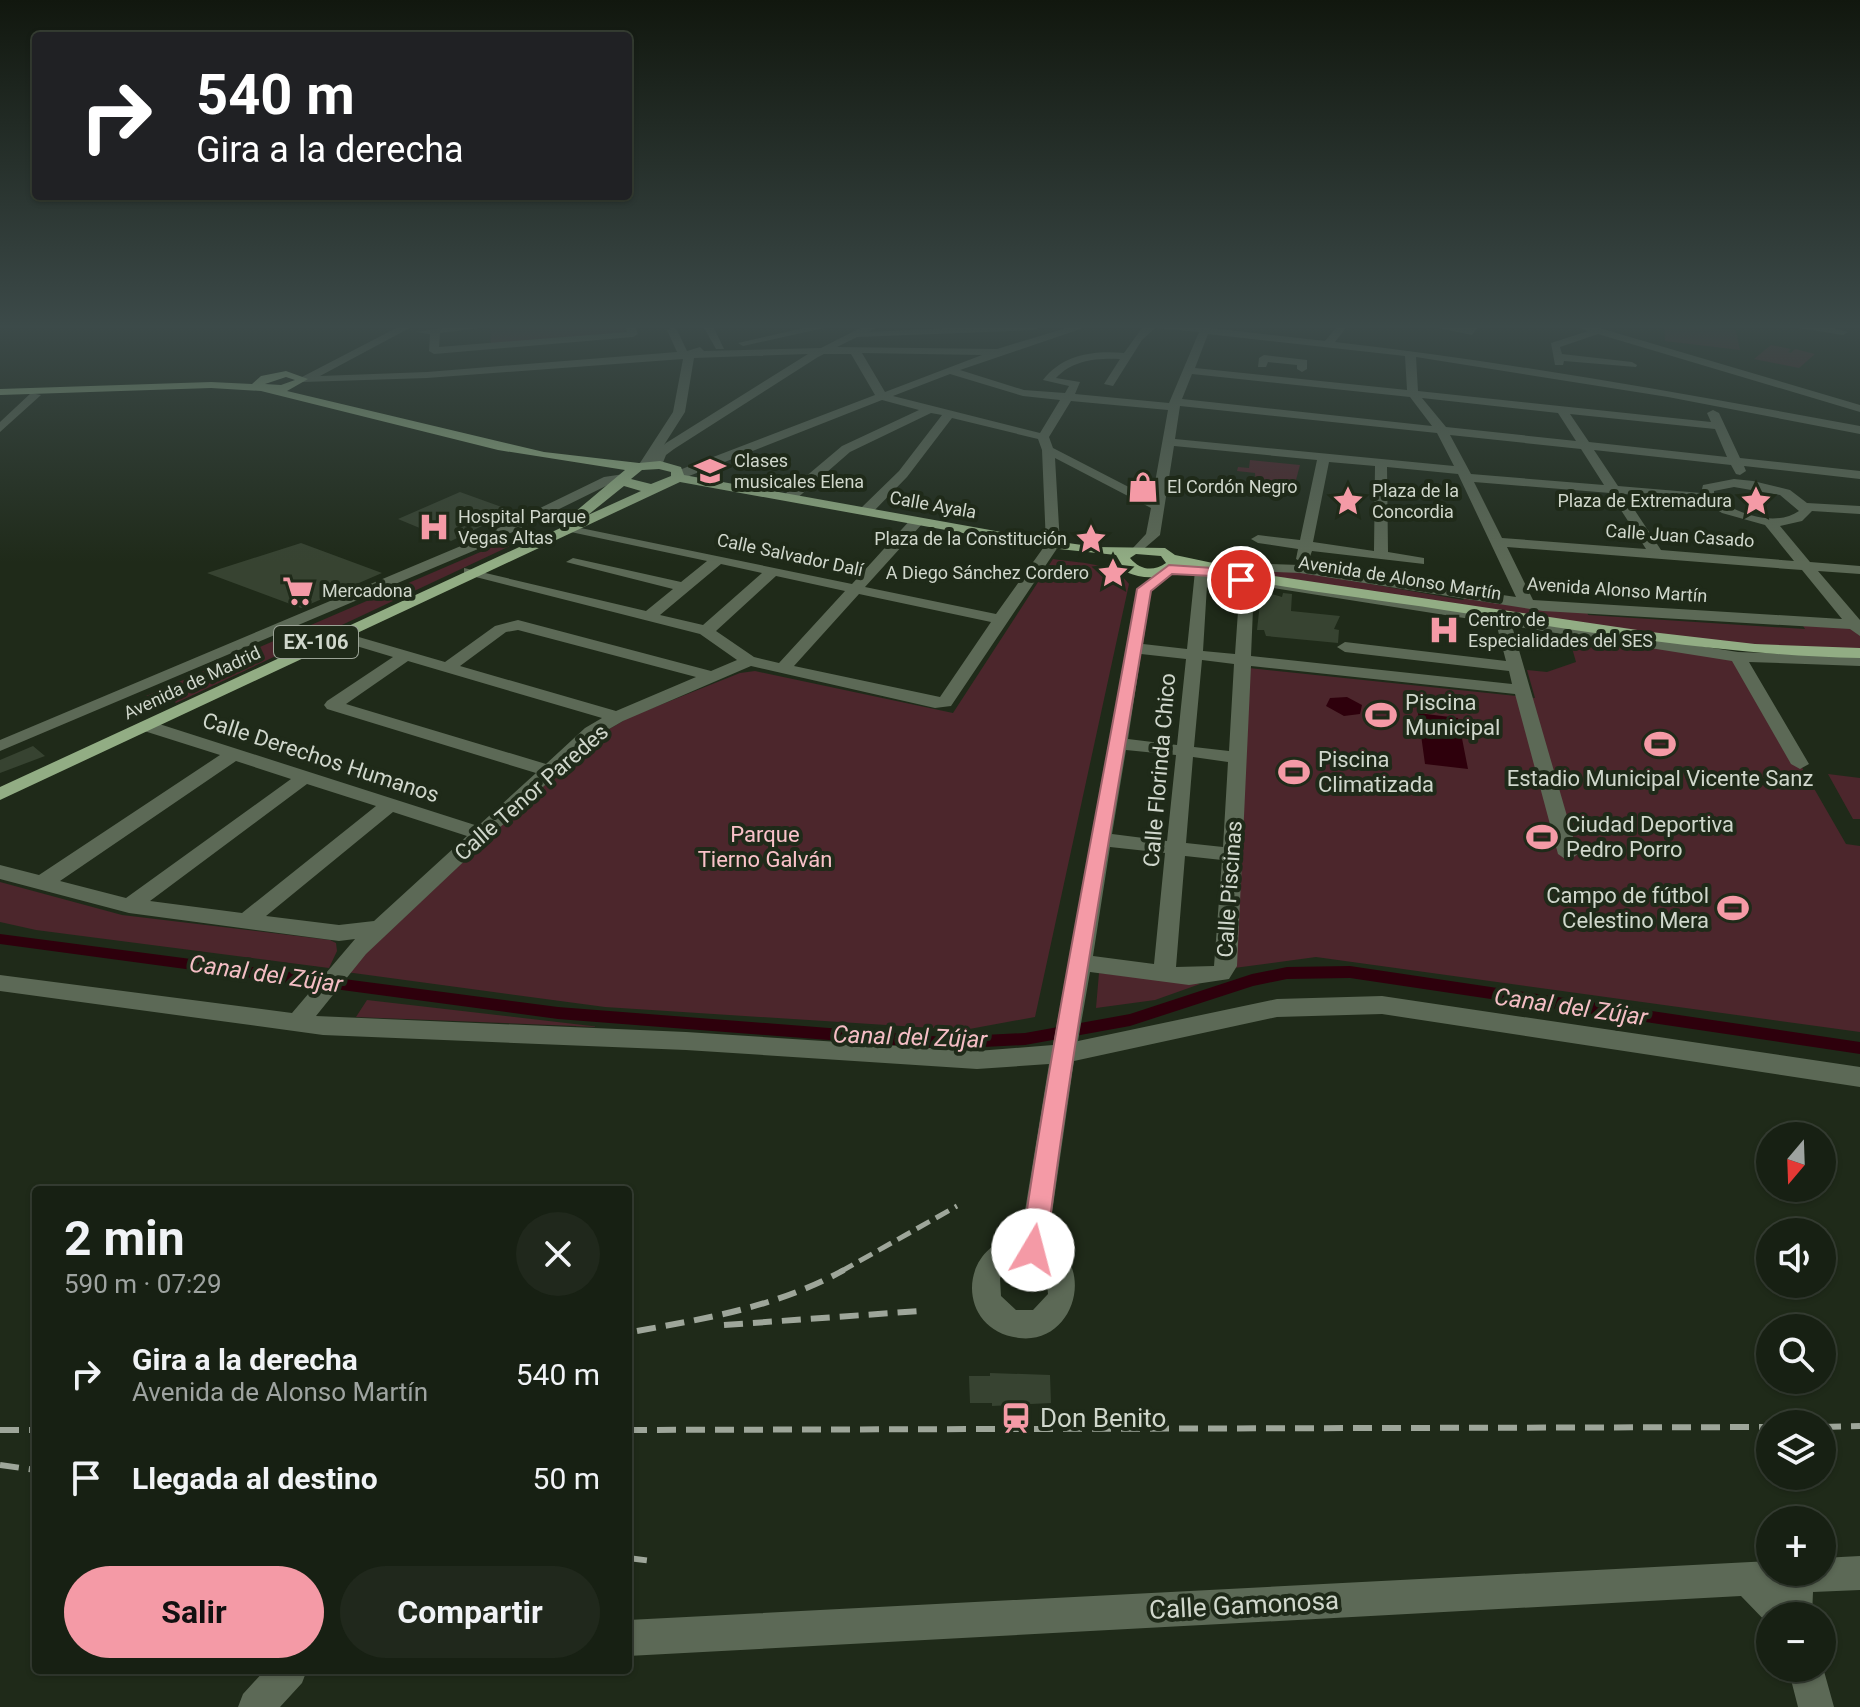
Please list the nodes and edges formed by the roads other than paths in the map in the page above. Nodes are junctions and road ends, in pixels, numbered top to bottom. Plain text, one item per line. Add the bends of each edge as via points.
1 (26, 404) edge
2 (329, 404) edge
3 (681, 404) edge
4 (741, 404) edge
5 (865, 404) edge
6 (909, 404) edge
7 (1065, 404) edge
8 (1170, 404) edge
9 (1176, 404) junction
10 (1421, 404) edge
11 (1503, 404) edge
12 (1711, 404) edge
13 (1719, 404) edge
14 (930, 409) junction
15 (1562, 410) junction
16 (949, 414) junction
17 (1719, 426) junction
18 (0, 428) edge
19 (1441, 429) junction
20 (1860, 430) edge
21 (1169, 442) junction
22 (1046, 444) junction
23 (656, 445) junction
24 (1584, 445) junction
25 (670, 446) junction
26 (1324, 457) junction
27 (1736, 462) junction
28 (1381, 464) junction
29 (660, 465) junction
30 (626, 471) junction
31 (1464, 474) junction
32 (1860, 475) edge
33 (683, 476) junction
34 (1746, 484) junction
35 (662, 486) junction
36 (1613, 489) junction
37 (790, 497) junction
38 (1707, 497) junction
39 (1155, 502) junction
40 (1805, 507) junction
41 (1860, 510) edge
42 (866, 511) junction
43 (917, 521) junction
44 (1769, 521) junction
45 (571, 528) junction
46 (1153, 535) junction
47 (1258, 539) dead end
48 (1497, 542) junction
49 (513, 543) junction
50 (1047, 545) junction
51 (1305, 546) junction
52 (1134, 550) junction
53 (1655, 552) junction
54 (1381, 555) junction
55 (717, 560) junction
56 (1419, 561) dead end
57 (573, 562) dead end
58 (1171, 563) junction
59 (1805, 563) junction
60 (1132, 569) junction
61 (1860, 570) edge
62 (1210, 571) junction
63 (472, 572) junction
64 (772, 572) junction
65 (1300, 576) junction
66 (1247, 582) junction
67 (684, 587) junction
68 (1144, 589) junction
69 (855, 590) junction
70 (1527, 604) junction
71 (649, 616) junction
72 (1502, 617) junction
73 (1001, 620) junction
74 (1858, 627) edge
75 (706, 631) junction
76 (339, 636) junction
77 (1133, 648) junction
78 (1860, 653) edge
79 (1193, 655) junction
80 (405, 656) junction
81 (1242, 656) junction
82 (1738, 657) junction
83 (749, 661) junction
84 (1860, 661) edge
85 (784, 667) junction
86 (447, 668) junction
87 (1517, 673) junction
88 (714, 677) junction
89 (617, 717) junction
90 (147, 726) junction
91 (1116, 743) junction
92 (0, 746) edge
93 (1184, 751) junction
94 (234, 754) junction
95 (1236, 757) junction
96 (1800, 764) dead end
97 (549, 771) junction
98 (305, 777) junction
99 (0, 791) edge
100 (390, 805) junction
101 (481, 834) junction
102 (1100, 839) junction
103 (1176, 849) junction
104 (1568, 854) dead end
105 (1232, 855) junction
106 (0, 872) edge
107 (41, 884) junction
108 (129, 906) junction
109 (246, 921) junction
110 (380, 927) junction
111 (339, 933) junction
112 (345, 962) junction
113 (1078, 962) junction
114 (1164, 974) junction
115 (0, 983) edge
116 (297, 1023) junction
117 (1073, 1039) junction
118 (1010, 1058) junction
119 (1860, 1077) edge
120 (1057, 1081) junction
121 (1033, 1250) dead end
122 (1860, 1573) edge
123 (1836, 1574) edge
124 (1749, 1580) junction
125 (1756, 1580) edge
126 (1770, 1602) edge
127 (632, 1638) edge
128 (285, 1674) edge
129 (1810, 1682) edge
130 (256, 1707) edge
131 (1816, 1707) edge

1 - 18 street
2 - 30 main road
3 - 23 street
4 - 25 street
5 - 33 street
6 - 14 street
7 - 22 street
8 - 9 street
9 - 19 street
9 - 21 street
10 - 19 street
11 - 15 street
12 - 17 street
13 - 20 street
14 - 16 street
14 - 37 street via 846,449
15 - 17 street
15 - 24 street
16 - 22 street
16 - 42 street via 903,474
17 - 27 street
19 - 24 street
19 - 31 street
21 - 26 street
21 - 39 street
22 - 39 street
22 - 50 street
23 - 25 street
23 - 30 street
24 - 27 street
24 - 36 street
25 - 29 street via 656,459
26 - 28 street
26 - 51 street
27 - 32 street
27 - 34 street
28 - 31 street
28 - 54 street
29 - 30 main road
29 - 33 main road, Calle Ayala
30 - 35 main road via 638,487
30 - 49 street, Avenida de Madrid
30 - 49 main road, Avenida de Madrid / EX-106 via 569,523
31 - 36 street
31 - 48 street
33 - 35 main road, Avenida de Madrid
33 - 37 main road, Calle Ayala
34 - 38 street via 1714,485
34 - 40 street via 1783,493
35 - 45 main road, Avenida de Madrid / EX-106
36 - 38 street
36 - 53 street
37 - 42 main road, Calle Ayala
38 - 44 street via 1731,513
39 - 46 street
40 - 41 street
40 - 44 street via 1803,517 1796,520
42 - 43 main road, Calle Ayala
43 - 50 main road, Calle Ayala
43 - 69 street
44 - 59 street
45 - 49 main road, Avenida de Madrid / EX-106
45 - 55 street, Calle Salvador Dalí
46 - 52 street
46 - 58 street
47 - 51 street
48 - 53 street, Calle Juan Casado
48 - 70 street
49 - 63 main road, Avenida de Madrid / EX-106
49 - 92 street, Avenida de Madrid via 473,546
50 - 52 main road, Calle Ayala
50 - 60 main road, Calle Ayala
50 - 73 street
51 - 54 street
51 - 65 street
52 - 58 main road, Calle Ayala
52 - 60 main road via 1122,561
53 - 59 street, Calle Juan Casado
54 - 56 street
55 - 64 street, Calle Salvador Dalí
55 - 67 street
57 - 67 street
58 - 60 main road, Calle Ayala
58 - 62 main road, Avenida de Alonso Martín
58 - 65 street, Avenida Alonso Martín
58 - 68 street
59 - 61 street, Calle Juan Casado
59 - 74 street
60 - 68 street
62 - 65 main road, Avenida de Alonso Martín
62 - 66 street, Avenida de Alonso Martín
62 - 79 street, Calle Florinda Chico
63 - 71 street
63 - 76 main road, Avenida de Madrid / EX-106
63 - 99 main road, Avenida de Madrid / EX-106
64 - 69 street, Calle Salvador Dalí
64 - 75 street
65 - 70 street, Avenida Alonso Martín
65 - 72 main road, Avenida de Alonso Martín
66 - 72 street, Avenida de Alonso Martín
66 - 81 street, Calle Piscinas
67 - 71 street
68 - 77 street
69 - 73 street, Calle Salvador Dalí
69 - 85 street
70 - 74 street, Avenida Alonso Martín
71 - 75 street
72 - 78 main road, Avenida de Alonso Martín via 1759,651
72 - 82 street, Avenida de Alonso Martín
72 - 87 street
73 - 85 street via 945,702
75 - 83 street
76 - 80 street
76 - 90 main road, Avenida de Madrid / EX-106
77 - 79 street
77 - 91 street
79 - 81 street
79 - 93 street, Calle Florinda Chico
80 - 86 street
80 - 97 street via 333,705
81 - 87 street
81 - 95 street, Calle Piscinas
82 - 84 street, Avenida de Alonso Martín
82 - 96 street
83 - 85 street
83 - 88 street, Calle Tenor Paredes
86 - 88 street via 501,629 518,625
86 - 89 street
87 - 87 street via 1352,641 1345,647
87 - 104 street
88 - 89 street, Calle Tenor Paredes
89 - 97 street, Calle Tenor Paredes via 591,732
90 - 94 street, Calle Derechos Humanos
90 - 99 main road, Avenida de Madrid / EX-106
91 - 93 street
91 - 102 street
93 - 95 street
93 - 103 street, Calle Florinda Chico
94 - 98 street, Calle Derechos Humanos
94 - 107 street
95 - 105 street, Calle Piscinas
97 - 101 street, Calle Tenor Paredes
98 - 100 street, Calle Derechos Humanos
98 - 108 street
100 - 101 street, Calle Derechos Humanos
100 - 109 street
101 - 110 street, Calle Tenor Paredes
102 - 103 street
102 - 113 street
103 - 105 street
103 - 114 street, Calle Florinda Chico
105 - 114 street, Calle Piscinas via 1226,966 1208,976
106 - 107 street
107 - 108 street
108 - 109 street
109 - 111 street
110 - 111 street
110 - 112 street, Calle Tenor Paredes
111 - 112 street via 349,944
112 - 116 street, Calle Tenor Paredes
113 - 114 street, Calle Piscinas
113 - 117 street
115 - 116 street
116 - 118 street via 947,1059
117 - 118 street
117 - 119 street via 1277,1008 1382,1005
117 - 120 street
118 - 120 street via 1040,1068
120 - 121 street
122 - 123 street, Calle Gamonosa
124 - 125 street, Calle Gamonosa
124 - 126 street
124 - 127 street, Calle Gamonosa
128 - 130 street
129 - 131 street

